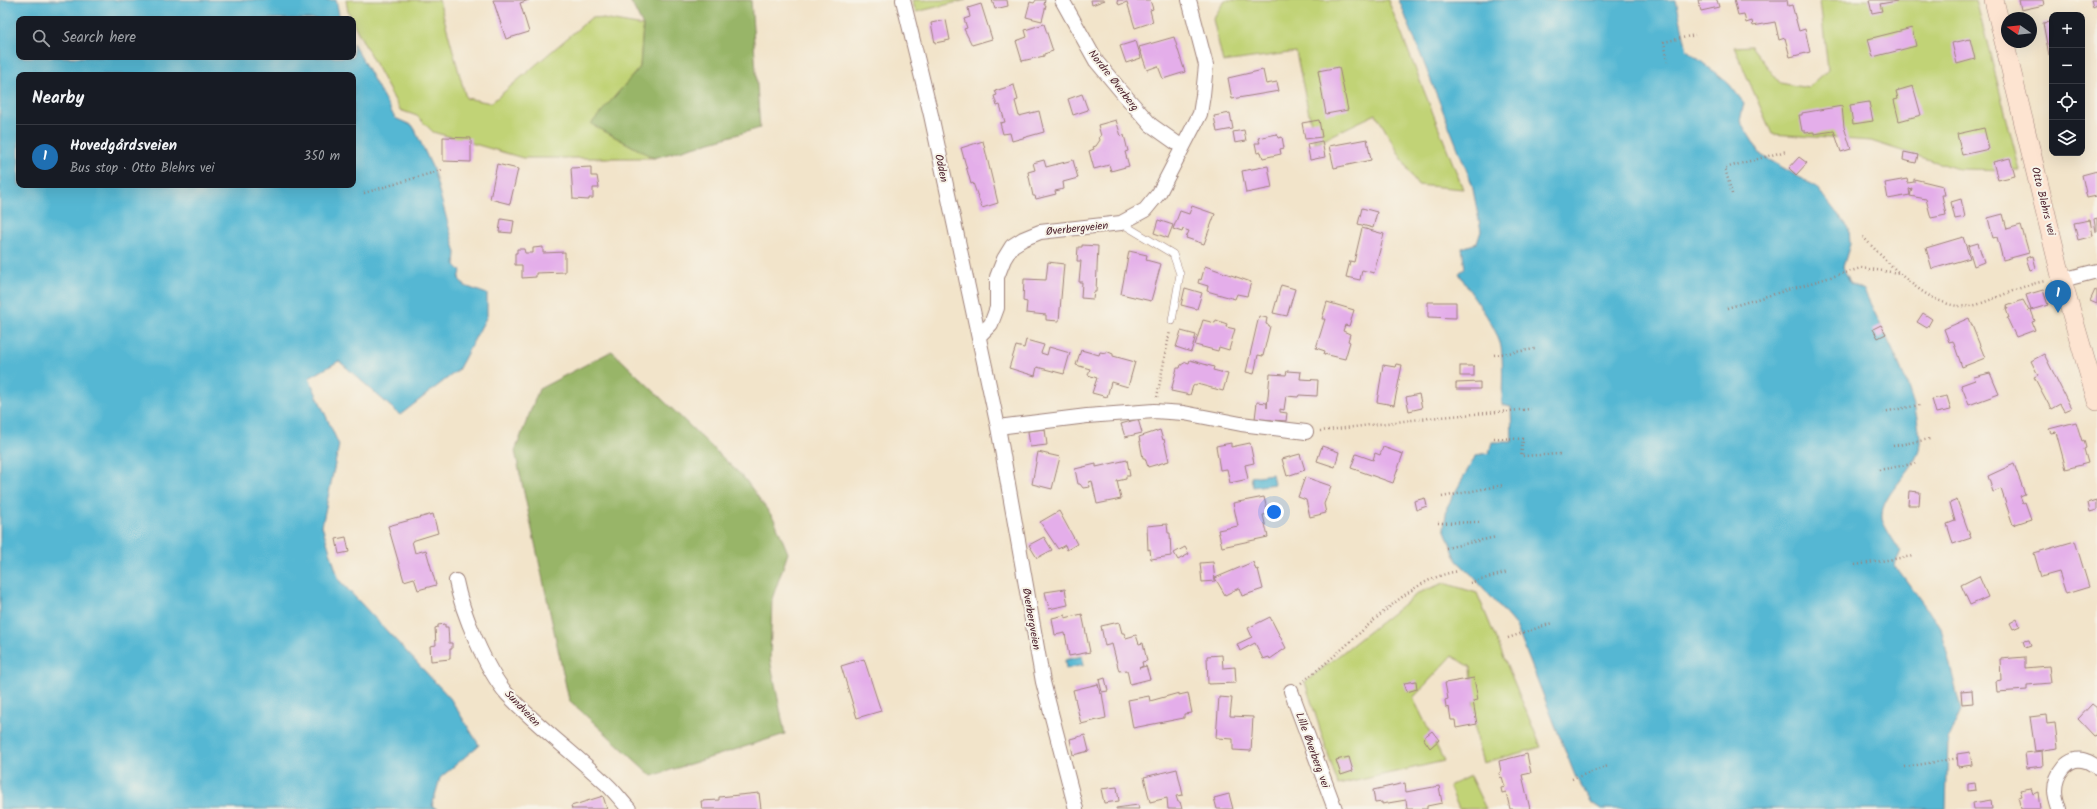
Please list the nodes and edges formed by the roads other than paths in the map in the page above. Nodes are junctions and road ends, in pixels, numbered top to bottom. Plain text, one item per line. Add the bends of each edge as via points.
1 (903, 0) edge
2 (1062, 0) edge
3 (1189, 0) edge
4 (1994, 0) edge
5 (1182, 147) junction
6 (1121, 223) junction
7 (2097, 270) edge
8 (2062, 280) junction
9 (1172, 321) road end
10 (979, 336) junction
11 (2097, 401) edge
12 (998, 427) junction
13 (1306, 432) road end
14 (456, 581) dead end
15 (1291, 691) road end
16 (2097, 767) edge
17 (629, 809) edge
18 (1076, 809) edge
19 (1335, 809) edge
20 (2059, 809) edge

1 - 10 street, Odden
2 - 5 street, Nordre Øverberg via 1096,61 1151,126
3 - 5 street, Øverbergveien via 1206,69 1200,114
4 - 8 street, Otto Blehrs vei
5 - 6 street, Øverbergveien via 1159,193 1144,210
6 - 9 lane, Øverbergveien via 1173,254 1180,274
6 - 10 street, Øverbergveien via 1040,232 1012,246 997,277 997,308 991,324
7 - 8 street
8 - 11 street, Otto Blehrs vei
10 - 12 street, Øverbergveien
12 - 13 street via 1154,411 1184,413 1241,424
12 - 18 street, Øverbergveien via 1044,682
14 - 17 street, Sundveien via 458,594 481,652 506,692 543,729 603,780
15 - 19 street, Lille Øverberg vei
16 - 20 street via 2085,760 2075,760 2063,767 2056,779 2054,792

